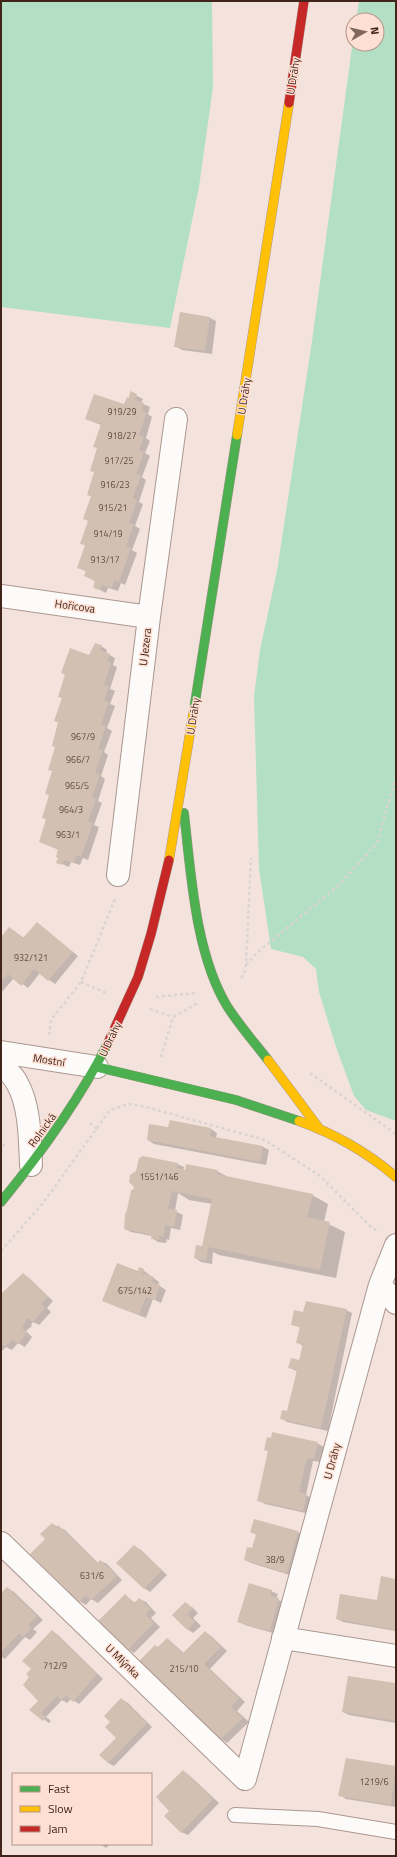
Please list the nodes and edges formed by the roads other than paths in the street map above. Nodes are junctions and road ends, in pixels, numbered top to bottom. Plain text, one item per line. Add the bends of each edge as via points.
1 (304, 1) edge
2 (176, 419) dead end
3 (1, 596) edge
4 (149, 617) junction
5 (181, 791) junction
6 (118, 875) road end
7 (1, 1052) edge
8 (1, 1064) edge
9 (97, 1067) junction
10 (318, 1127) junction
11 (31, 1165) junction
12 (396, 1177) edge
13 (1, 1202) edge
14 (390, 1240) edge
15 (380, 1285) junction
16 (396, 1303) edge
17 (1, 1543) edge
18 (283, 1638) junction
19 (396, 1656) edge
20 (245, 1779) joint
21 (235, 1815) dead end
22 (396, 1832) edge

1 - 5 street, U Dráhy via 238,438
2 - 4 street, U Jezera
3 - 4 street, Hořicova
4 - 6 street, U Jezera
5 - 9 street, U Dráhy via 156,917 128,1002
5 - 10 street, U Dráhy via 200,927 208,962 219,991 227,1006
7 - 9 street, Mostní
8 - 11 street via 17,1082 23,1094 29,1129
9 - 10 street, U Dráhy via 262,1108
9 - 11 street, Rolnická via 71,1110
10 - 12 street, U Dráhy
11 - 13 street, Rolnická
14 - 15 street, U Dráhy
15 - 16 street
15 - 18 street, U Dráhy
17 - 20 street, U Mlýnka
18 - 19 street
18 - 20 street, U Dráhy
21 - 22 lane via 318,1819

